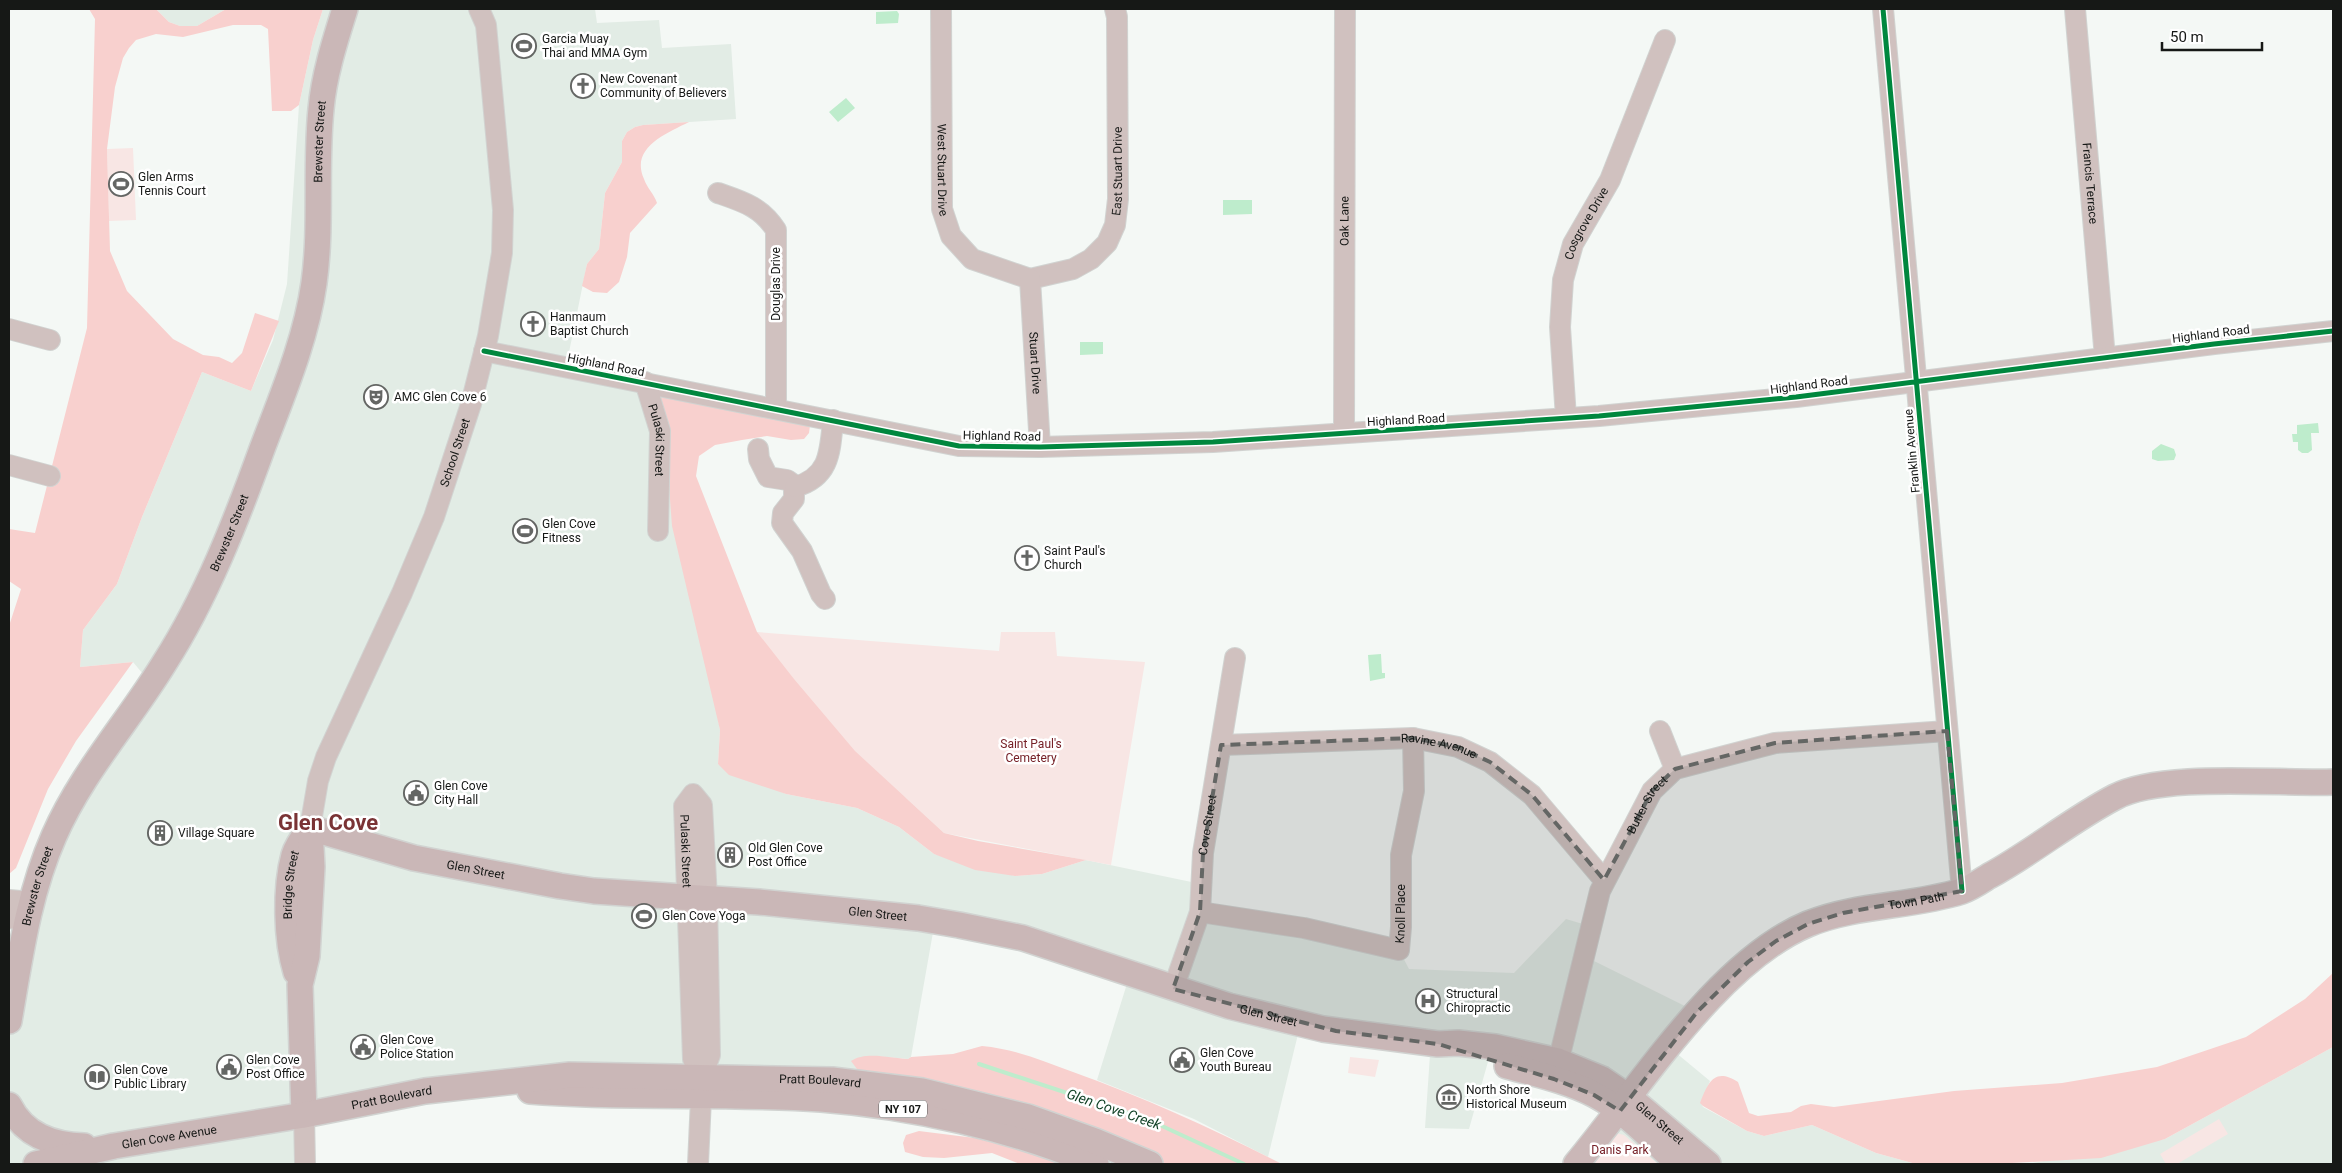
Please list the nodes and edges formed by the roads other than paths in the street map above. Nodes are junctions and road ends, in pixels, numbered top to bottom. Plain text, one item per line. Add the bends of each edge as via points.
1 (345, 9) edge
2 (941, 9) edge
3 (1115, 9) edge
4 (1345, 9) edge
5 (1883, 9) edge
6 (2075, 9) edge
7 (484, 14) edge
8 (1665, 40) dead end
9 (718, 193) dead end
10 (1030, 279) junction
11 (9, 329) edge
12 (2333, 331) edge
13 (50, 340) dead end
14 (484, 351) junction
15 (2105, 358) junction
16 (644, 382) junction
17 (1916, 382) junction
18 (776, 408) junction
19 (1566, 418) junction
20 (833, 420) junction
21 (1344, 433) junction
22 (1040, 447) junction
23 (758, 449) dead end
24 (9, 465) edge
25 (50, 476) dead end
26 (794, 487) junction
27 (658, 531) dead end
28 (825, 599) dead end
29 (1235, 658) dead end
30 (1660, 731) dead end
31 (1947, 731) junction
32 (1413, 738) junction
33 (1221, 745) junction
34 (1675, 769) junction
35 (2333, 782) edge
36 (310, 828) junction
37 (1604, 880) junction
38 (1962, 891) junction
39 (696, 897) junction
40 (19, 910) edge
41 (1200, 912) junction
42 (1173, 989) junction
43 (9, 1021) edge
44 (1556, 1070) junction
45 (702, 1086) junction
46 (1625, 1104) junction
47 (9, 1105) edge
48 (304, 1115) junction
49 (114, 1146) junction
50 (36, 1164) edge
51 (305, 1164) edge
52 (698, 1164) edge
53 (1096, 1164) edge
54 (1150, 1164) edge
55 (1576, 1164) edge
56 (1679, 1164) edge
57 (1708, 1164) edge

1 - 40 main road, Brewster Street via 321,106 314,285 279,402 246,492 184,632 73,797
2 - 10 street, West Stuart Drive via 942,209 951,236 972,259
3 - 10 street, East Stuart Drive via 1118,199 1115,225 1107,243 1091,259 1073,269
4 - 21 street, Oak Lane
5 - 17 street, Franklin Avenue
6 - 15 street, Francis Terrace
7 - 14 street, School Street via 503,210 502,253
8 - 19 street, Cosgrove Drive via 1610,180 1573,244 1563,280 1560,327
9 - 18 street, Douglas Drive via 756,208 766,215 776,230
10 - 22 street, Stuart Drive
11 - 13 street
12 - 15 street, Highland Road
14 - 16 street, Highland Road
14 - 36 street, School Street via 472,404 434,517 326,757 318,781
15 - 17 street, Highland Road
16 - 18 street, Highland Road
16 - 27 street, Pulaski Street via 660,431
17 - 19 street, Highland Road via 1790,398
17 - 31 street, Franklin Avenue
18 - 20 street, Highland Road
19 - 21 street, Highland Road
20 - 22 street, Highland Road via 965,446
20 - 26 street via 825,466 808,483
21 - 22 street, Highland Road via 1213,442
23 - 26 street via 768,477 789,481
24 - 25 street
26 - 28 street via 794,499 783,513 782,523 800,548
29 - 33 street, Cove Street
30 - 34 street
31 - 34 street, Butler Street via 1775,742
31 - 38 street, Franklin Avenue
32 - 33 street, Ravine Avenue
32 - 37 street, Ravine Avenue via 1458,747 1508,774 1532,796
32 - 41 street, Knoll Place via 1413,803 1401,855 1399,950 1304,928
33 - 41 street, Cove Street via 1203,853
34 - 37 street, Butler Street via 1652,791
35 - 38 main road, Town Path via 2199,782 2138,789 2116,796
36 - 39 main road, Glen Street via 414,858 560,886
36 - 48 main road, Bridge Street via 294,854 289,884 292,957 300,985
37 - 44 street, Butler Street
38 - 46 main road, Town Path via 1842,913 1808,924 1776,941 1748,962 1698,1012
39 - 42 main road, Glen Street via 918,918 960,925 1023,938
39 - 45 street, Pulaski Street via 693,1059
40 - 43 main road, Brewster Street
41 - 42 street, Cove Street
42 - 44 main road, Glen Street via 1323,1029 1438,1044 1456,1052
44 - 46 main road, Glen Street via 1594,1095
45 - 48 main road, Pratt Boulevard via 566,1093 480,1087 425,1091
45 - 52 street, Pulaski Street
45 - 53 main road, Pratt Boulevard / NY 107 via 918,1111 1022,1138
45 - 54 main road, Pratt Boulevard / NY 107 via 832,1080 922,1091 1028,1117
46 - 55 main road, Town Path
46 - 56 main road, Glen Street
46 - 57 main road, Glen Street
47 - 49 main road via 19,1123 50,1141 68,1145
48 - 49 main road, Glen Cove Avenue
48 - 51 street
49 - 50 main road, Glen Cove Avenue

